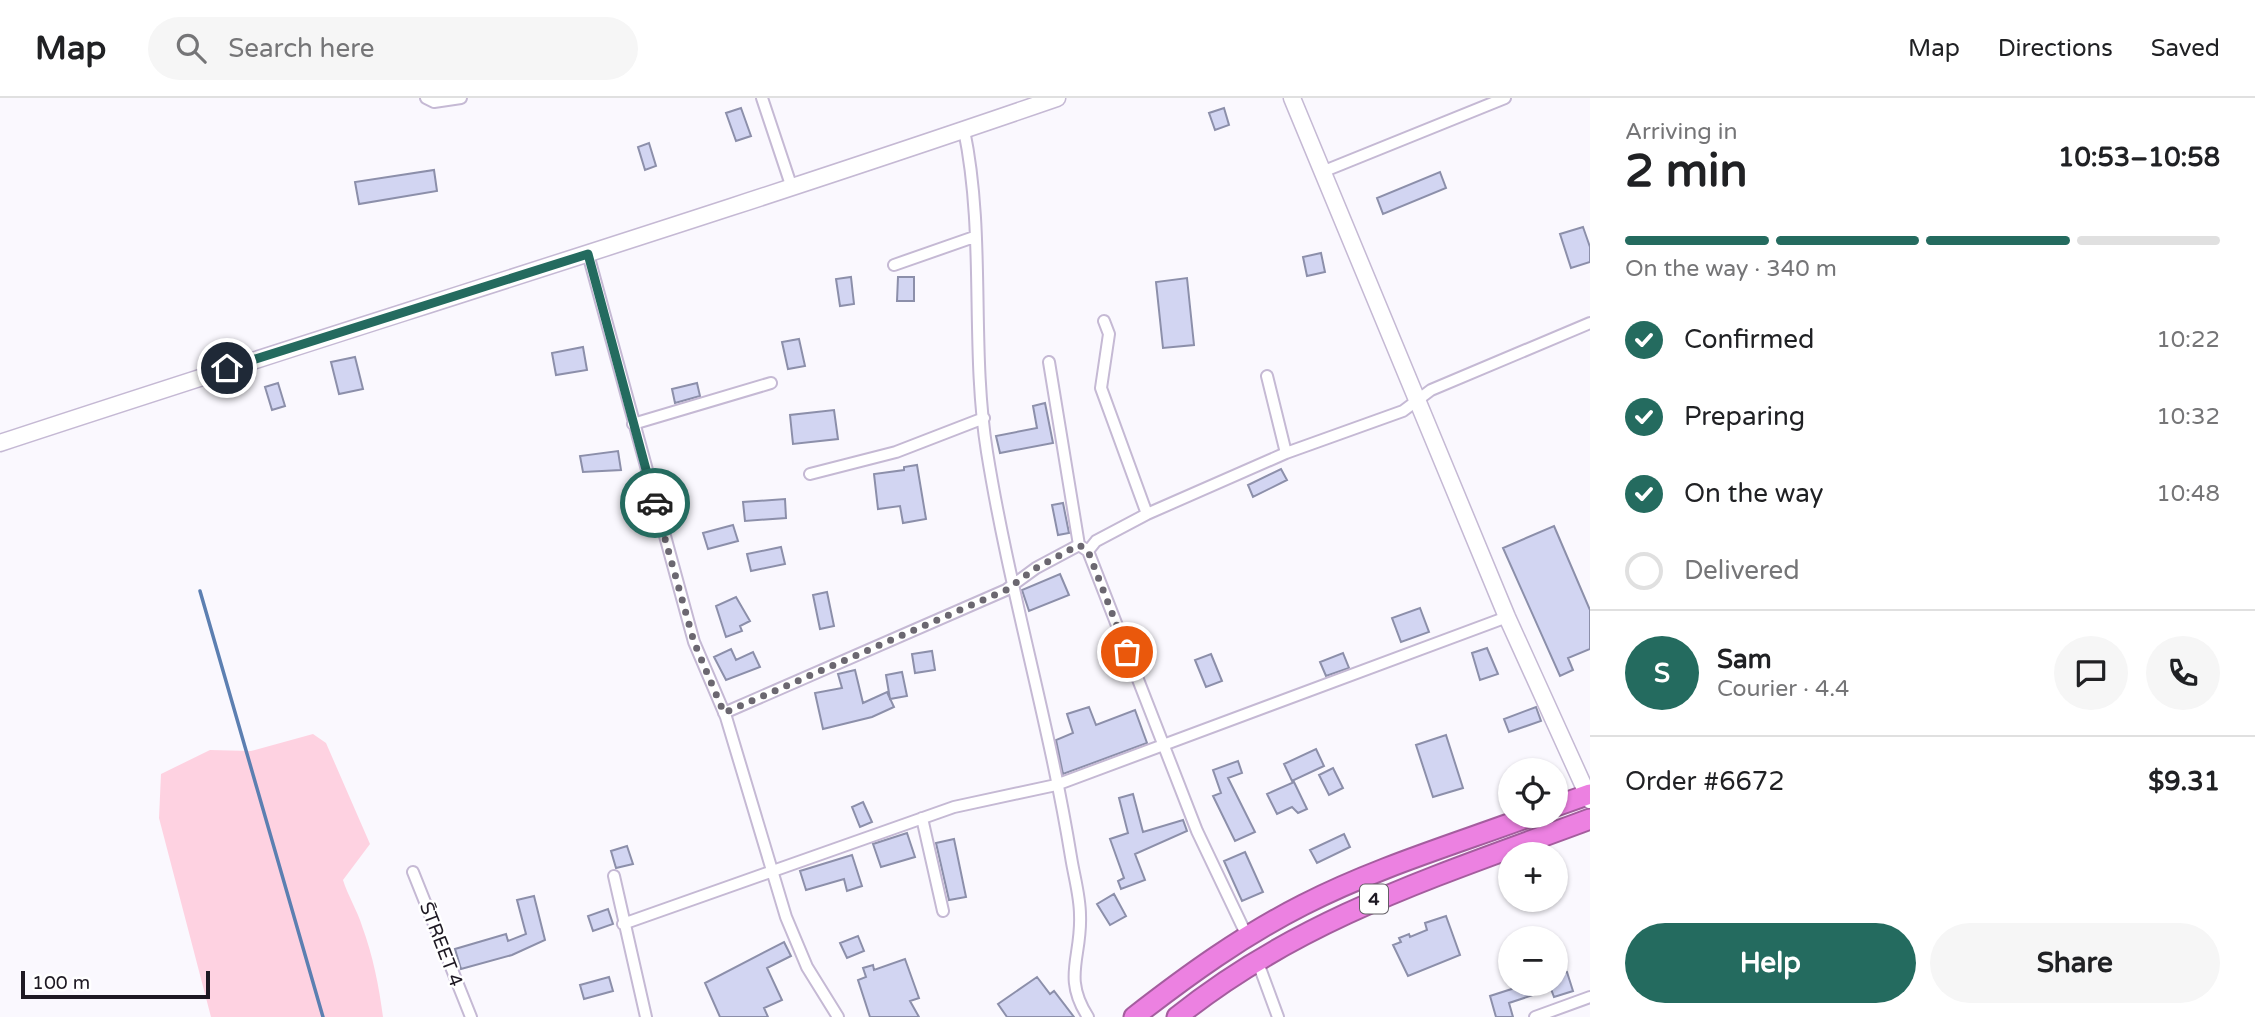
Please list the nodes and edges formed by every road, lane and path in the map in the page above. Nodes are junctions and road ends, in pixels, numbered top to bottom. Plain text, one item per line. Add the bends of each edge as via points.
1 (426, 98) edge
2 (461, 98) edge
3 (762, 98) edge
4 (1057, 98) edge
5 (1292, 98) edge
6 (1505, 98) edge
7 (964, 130) junction
8 (1322, 172) junction
9 (791, 185) junction
10 (974, 237) junction
11 (588, 254) junction
12 (894, 265) dead end
13 (1104, 321) dead end
14 (1590, 323) edge
15 (1049, 362) dead end
16 (1267, 376) dead end
17 (771, 383) dead end
18 (1417, 401) junction
19 (984, 418) junction
20 (633, 424) junction
21 (0, 443) edge
22 (1286, 453) junction
23 (810, 474) dead end
24 (1147, 514) junction
25 (1083, 548) junction
26 (1012, 585) junction
27 (1507, 617) junction
28 (724, 713) junction
29 (1165, 746) junction
30 (1056, 785) junction
31 (1589, 796) edge
32 (1568, 802) edge
33 (922, 818) junction
34 (1590, 819) edge
35 (1499, 828) edge
36 (771, 870) junction
37 (413, 872) dead end
38 (614, 876) dead end
39 (943, 911) dead end
40 (623, 924) junction
41 (1247, 936) junction
42 (1257, 960) junction
43 (1590, 998) edge
44 (471, 1017) edge
45 (646, 1017) edge
46 (838, 1017) edge
47 (1088, 1017) edge
48 (1134, 1017) edge
49 (1177, 1017) edge
50 (1278, 1017) edge
51 (1535, 1017) edge

1 - 2 street via 434,102
3 - 9 street
4 - 7 street
5 - 8 street
6 - 8 street
7 - 9 street
7 - 10 street
8 - 18 street
9 - 11 street
10 - 12 street
10 - 19 street
11 - 20 street
11 - 21 street
13 - 24 street via 1109,334 1101,388
14 - 18 street via 1431,390
15 - 25 street
16 - 22 street
17 - 20 street
18 - 22 street via 1404,411
18 - 27 street
19 - 23 street via 896,452
19 - 26 street
20 - 28 street via 694,642
22 - 24 street
24 - 25 street
25 - 26 street
25 - 29 street
26 - 28 street
26 - 30 street
27 - 29 street
27 - 31 street
28 - 36 street
29 - 30 street
29 - 41 street via 1197,831
30 - 33 street
30 - 47 street via 1080,915 1073,982
31 - 32 highway
33 - 36 street
33 - 39 street
34 - 42 highway, 4 via 1364,903
35 - 41 highway, 4 via 1354,882
36 - 40 street
36 - 46 street via 807,967
37 - 44 street, S̄TREET 4
38 - 40 street
40 - 45 street
41 - 48 highway, 4
42 - 49 highway, 4
42 - 50 street
43 - 51 street

